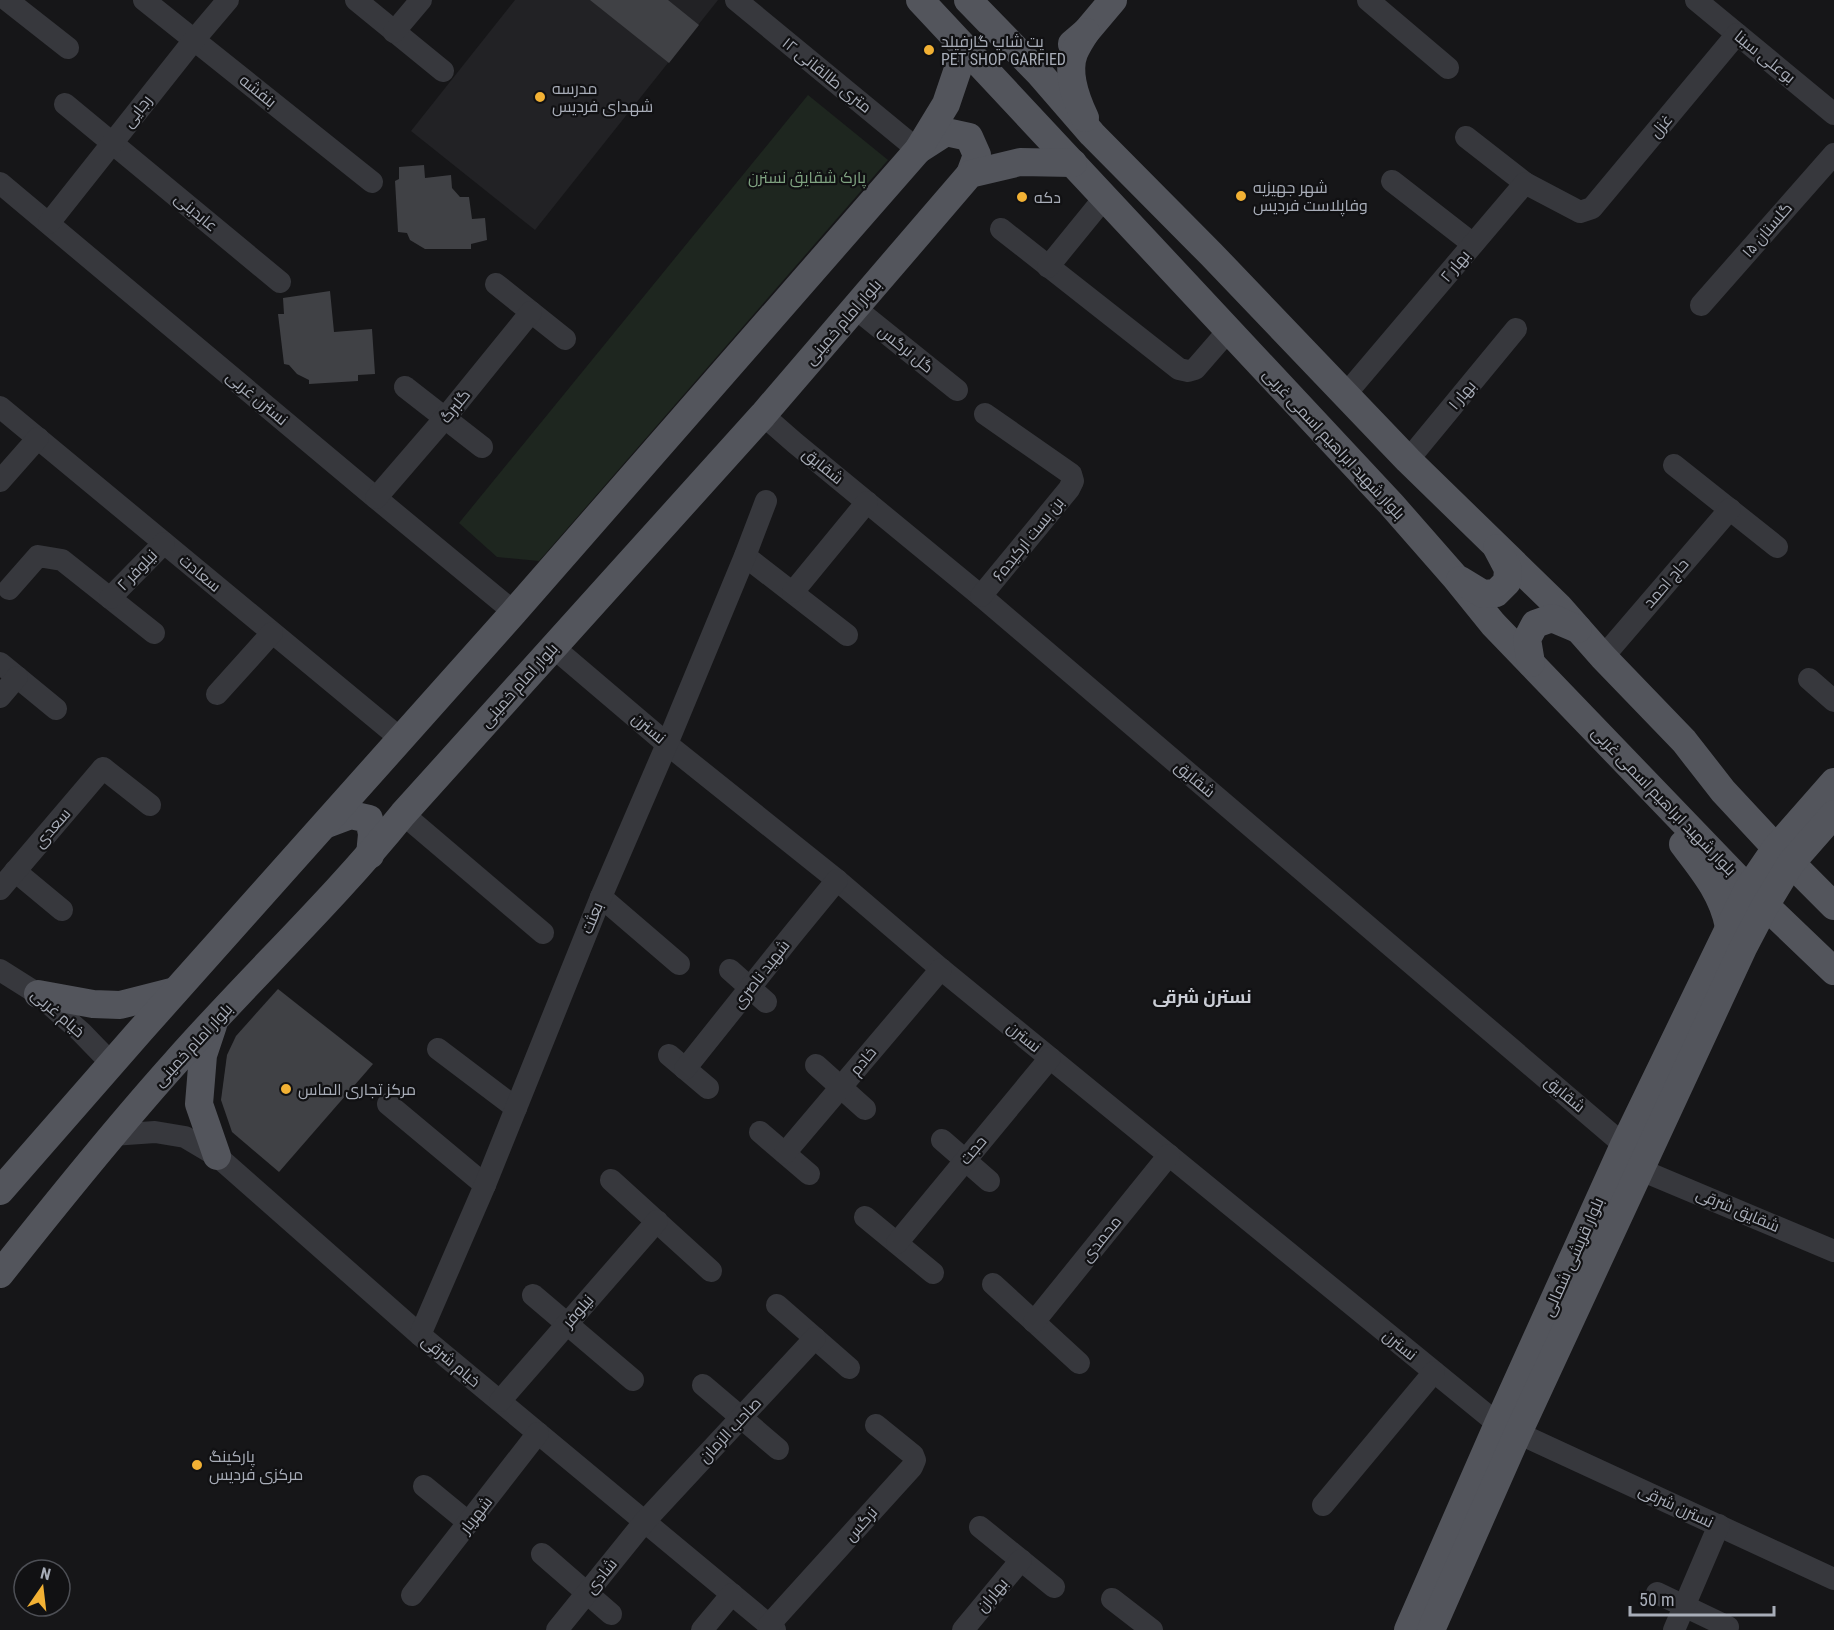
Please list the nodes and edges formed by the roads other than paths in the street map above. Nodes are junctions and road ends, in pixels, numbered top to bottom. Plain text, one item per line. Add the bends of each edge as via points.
1 (7, 0) edge
2 (144, 0) edge
3 (228, 0) edge
4 (356, 0) edge
5 (421, 0) edge
6 (736, 0) edge
7 (920, 0) edge
8 (968, 0) edge
9 (1113, 0) edge
10 (1368, 0) edge
11 (1696, 0) edge
12 (394, 32) junction
13 (1086, 32) junction
14 (1737, 34) junction
15 (194, 40) junction
16 (68, 48) dead end
17 (965, 48) junction
18 (1448, 68) dead end
19 (444, 71) dead end
20 (1040, 74) junction
21 (65, 104) dead end
22 (1834, 114) edge
23 (1092, 134) junction
24 (1466, 137) dead end
25 (112, 142) junction
26 (918, 150) junction
27 (1834, 154) edge
28 (1073, 162) junction
29 (970, 174) junction
30 (1392, 181) dead end
31 (372, 182) dead end
32 (0, 183) edge
33 (1526, 183) junction
34 (1105, 197) junction
35 (49, 223) junction
36 (1001, 229) dead end
37 (1473, 244) junction
38 (1048, 267) junction
39 (280, 282) dead end
40 (496, 284) dead end
41 (1701, 305) dead end
42 (855, 308) junction
43 (531, 312) junction
44 (1516, 329) dead end
45 (1228, 331) junction
46 (565, 339) dead end
47 (405, 387) dead end
48 (957, 390) dead end
49 (1345, 395) junction
50 (0, 407) edge
51 (985, 414) dead end
52 (763, 415) junction
53 (445, 418) junction
54 (38, 438) junction
55 (482, 447) dead end
56 (1408, 460) junction
57 (1674, 465) dead end
58 (0, 481) edge
59 (376, 498) junction
60 (766, 501) dead end
61 (867, 502) junction
62 (1730, 509) junction
63 (164, 543) junction
64 (1494, 543) junction
65 (1776, 547) dead end
66 (745, 556) junction
67 (1455, 577) junction
68 (9, 589) dead end
69 (793, 592) junction
70 (981, 596) junction
71 (110, 598) junction
72 (514, 612) junction
73 (1578, 629) junction
74 (154, 633) dead end
75 (272, 633) junction
76 (847, 635) dead end
77 (553, 647) junction
78 (1603, 657) junction
79 (1531, 663) junction
80 (8, 670) edge
81 (1809, 679) dead end
82 (217, 694) dead end
83 (0, 697) edge
84 (1834, 701) edge
85 (56, 709) dead end
86 (400, 739) junction
87 (668, 744) junction
88 (1834, 782) edge
89 (1647, 784) junction
90 (150, 805) dead end
91 (403, 814) junction
92 (1834, 814) edge
93 (327, 824) junction
94 (370, 855) junction
95 (1783, 855) junction
96 (15, 871) junction
97 (837, 880) junction
98 (0, 889) edge
99 (601, 897) junction
100 (1756, 897) junction
101 (1834, 906) edge
102 (62, 910) dead end
103 (1729, 927) junction
104 (543, 933) dead end
105 (679, 964) dead end
106 (0, 969) edge
107 (941, 969) junction
108 (730, 970) dead end
109 (1834, 971) edge
110 (175, 991) junction
111 (38, 994) junction
112 (758, 995) junction
113 (216, 1019) junction
114 (438, 1049) dead end
115 (1050, 1058) junction
116 (111, 1063) junction
117 (816, 1065) dead end
118 (841, 1087) junction
119 (708, 1088) dead end
120 (388, 1104) dead end
121 (516, 1108) junction
122 (865, 1109) dead end
123 (760, 1132) dead end
124 (112, 1135) junction
125 (942, 1140) dead end
126 (1624, 1145) junction
127 (785, 1153) junction
128 (1169, 1155) junction
129 (216, 1156) junction
130 (965, 1160) junction
131 (1641, 1170) junction
132 (809, 1174) dead end
133 (611, 1180) dead end
134 (989, 1180) dead end
135 (485, 1185) junction
136 (0, 1191) edge
137 (865, 1216) dead end
138 (657, 1221) junction
139 (897, 1243) junction
140 (1834, 1251) edge
141 (711, 1270) dead end
142 (933, 1273) dead end
143 (0, 1274) edge
144 (993, 1284) dead end
145 (533, 1295) dead end
146 (777, 1305) dead end
147 (1034, 1322) junction
148 (567, 1324) junction
149 (420, 1335) junction
150 (815, 1338) junction
151 (1079, 1362) dead end
152 (849, 1368) dead end
153 (1434, 1372) junction
154 (633, 1380) dead end
155 (703, 1385) dead end
156 (500, 1401) junction
157 (741, 1418) junction
158 (876, 1425) dead end
159 (1508, 1428) junction
160 (538, 1434) junction
161 (778, 1449) dead end
162 (424, 1486) dead end
163 (1323, 1505) dead end
164 (645, 1521) junction
165 (470, 1523) junction
166 (1719, 1525) junction
167 (980, 1527) dead end
168 (1457, 1544) junction
169 (542, 1554) dead end
170 (1021, 1560) junction
171 (1834, 1579) edge
172 (1054, 1587) dead end
173 (587, 1592) junction
174 (1657, 1593) dead end
175 (732, 1594) junction
176 (412, 1595) dead end
177 (1112, 1599) dead end
178 (1684, 1606) junction
179 (610, 1614) dead end
180 (772, 1627) edge
181 (1143, 1627) edge
182 (1728, 1627) dead end
183 (556, 1630) edge
184 (702, 1630) edge
185 (963, 1630) edge
186 (1408, 1630) edge
187 (1431, 1630) edge
188 (1674, 1630) edge

1 - 16 street
2 - 15 street, بنفشه
3 - 15 street, رجایی
4 - 12 street
5 - 12 street
6 - 26 street, ۱۲ متری طالقانی
7 - 17 main road, بلوار شهید ابراهیم اسمی غربی
8 - 20 main road
9 - 13 main road
10 - 18 street
11 - 14 street, بوعلی سینا
12 - 19 street
13 - 20 main road
13 - 23 main road via 1071,66 1079,105
14 - 22 street, بوعلی سینا
14 - 33 street, غزل via 1592,208 1580,212
15 - 25 street, رجایی
15 - 31 street, بنفشه
17 - 26 main road via 945,104
17 - 28 main road, بلوار شهید ابراهیم اسمی غربی
20 - 23 main road
21 - 25 street, عابدینی
23 - 49 main road
24 - 33 street
25 - 35 street, رجایی
25 - 39 street, عابدینی
26 - 29 main road via 946,132 969,137 977,155
26 - 72 main road
27 - 41 street, گلستان ۱۵
28 - 29 main road via 1020,162
28 - 34 main road, بلوار شهید ابراهیم اسمی غربی
29 - 42 main road, بلوار امام خمینی
30 - 37 street
32 - 35 street, نسترن غربی
33 - 37 street, بهار ۲
34 - 38 street
34 - 45 main road, بلوار شهید ابراهیم اسمی غربی
35 - 59 street, نسترن غربی
36 - 38 street
37 - 49 street, بهار ۲
38 - 45 street via 1179,369 1195,369
40 - 43 street
42 - 48 street, گل نرگس
42 - 52 main road, بلوار امام خمینی
43 - 46 street
43 - 53 street, گلبرگ
44 - 56 street, بهار ۱
45 - 67 main road, بلوار شهید ابراهیم اسمی غربی
47 - 53 street
49 - 56 main road
50 - 54 street, سعادت
51 - 70 street, بن بست ارکیده۶ via 1071,474 1073,481
52 - 61 street, شقایق
52 - 77 main road, بلوار امام خمینی
53 - 55 street
53 - 59 street, گلبرگ
54 - 58 street
54 - 63 street, سعادت
56 - 64 main road
57 - 62 street
59 - 72 street, نسترن غربی
60 - 66 street, بعثت
61 - 69 street
61 - 70 street, شقایق
62 - 65 street
62 - 78 street, حاج احمد
63 - 71 street, نیلوفر ۲
63 - 75 street, سعادت
64 - 67 main road via 1508,569 1507,582 1496,593 1483,594
64 - 73 main road
66 - 69 street
66 - 87 street, بعثت
67 - 79 main road, بلوار شهید ابراهیم اسمی غربی
68 - 71 street via 38,556 62,560
69 - 76 street
70 - 126 street, شقایق
71 - 74 street
72 - 86 main road
73 - 78 main road
73 - 79 main road via 1552,618 1535,624 1527,639
75 - 82 street
75 - 86 street, سعادت
77 - 87 street, نسترن
77 - 91 main road, بلوار امام خمینی
78 - 95 main road via 1684,741
79 - 89 main road, بلوار شهید ابراهیم اسمی غربی
80 - 83 street
80 - 85 street
81 - 84 street
86 - 93 main road
87 - 97 street, نسترن
87 - 99 street, بعثت
88 - 95 main road
89 - 100 main road, بلوار شهید ابراهیم اسمی غربی
89 - 103 main road via 1657,812 1706,872 1720,897
90 - 96 street, سعدی via 103,768
91 - 94 main road, بلوار امام خمینی
91 - 104 street
92 - 95 main road
93 - 94 main road via 351,815 369,819
93 - 110 main road
94 - 113 main road, بلوار امام خمینی
95 - 100 main road
95 - 101 main road
96 - 98 street, سعدی
96 - 102 street
97 - 107 street, نسترن
97 - 112 street, شهید ناصری via 792,934
99 - 105 street
99 - 121 street, بعثت
100 - 103 main road, بلوار قریشی شمالی
100 - 109 main road, بلوار شهید ابراهیم اسمی غربی
100 - 131 main road, بلوار قریشی شمالی via 1743,948
103 - 126 main road, بلوار قریشی شمالی
106 - 111 street, خیام غربی
107 - 115 street, نسترن
107 - 118 street, خادم
108 - 112 street
110 - 111 main road via 120,1005
110 - 116 main road
111 - 116 street, خیام غربی
112 - 119 street, شهید ناصری via 677,1062
113 - 124 main road, بلوار امام خمینی
113 - 129 main road via 203,1055 199,1104
114 - 121 street
115 - 128 street, نسترن
115 - 130 street, حجت
116 - 136 main road
117 - 118 street
118 - 122 street
118 - 127 street, خادم
120 - 135 street
121 - 135 street, بعثت
123 - 127 street
124 - 129 street, خیام شرقی via 155,1132 185,1137
124 - 143 main road, بلوار امام خمینی
125 - 130 street
126 - 159 main road, بلوار قریشی شمالی
127 - 132 street
128 - 147 street, محمدی
128 - 153 street, نسترن
129 - 149 street, خیام شرقی
130 - 134 street
130 - 139 street, حجت
131 - 140 street, شقایق شرقی
131 - 159 main road, بلوار قریشی شمالی
133 - 138 street
135 - 149 street, بعثت
137 - 139 street
138 - 141 street
138 - 148 street, نیلوفر
139 - 142 street
144 - 147 street
145 - 148 street
146 - 150 street
147 - 151 street
148 - 154 street
148 - 156 street, نیلوفر
149 - 156 street, خیام شرقی
150 - 152 street
150 - 157 street, صاحب الزمان
153 - 159 street, نسترن
153 - 163 street
155 - 157 street
156 - 160 street, خیام شرقی
157 - 161 street
157 - 164 street, صاحب الزمان
158 - 180 street, نرگس via 913,1455 912,1467
159 - 166 street, نسترن شرقی
159 - 168 main road, بلوار قریشی شمالی
160 - 164 street, خیام شرقی
160 - 165 street, شهریار
162 - 165 street
164 - 173 street, شادی
164 - 175 street, خیام شرقی
165 - 176 street, شهریار
166 - 171 street, نسترن شرقی
166 - 178 street
167 - 170 street
168 - 186 main road, بلوار قریشی شمالی
168 - 187 main road, بلوار قریشی شمالی
169 - 173 street
170 - 172 street
170 - 185 street, بهاران
173 - 179 street
173 - 183 street, شادی
174 - 178 street
175 - 180 street, خیام شرقی
175 - 184 street
177 - 181 street
178 - 182 street
178 - 188 street

